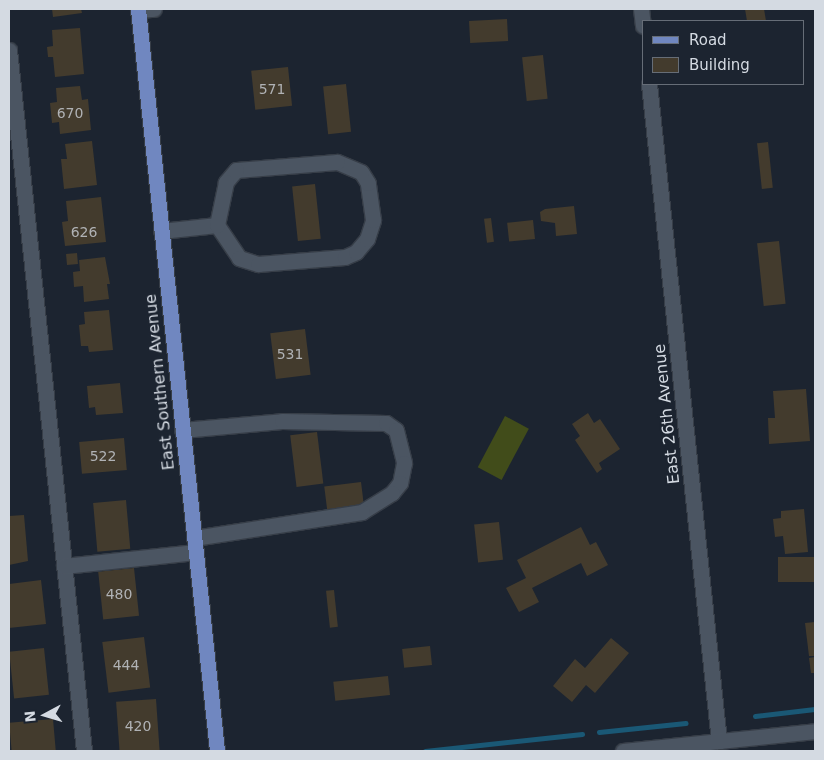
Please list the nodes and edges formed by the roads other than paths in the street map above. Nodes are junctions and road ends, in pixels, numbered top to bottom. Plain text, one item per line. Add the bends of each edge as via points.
1 (138, 9) edge
2 (154, 9) edge
3 (9, 50) edge
4 (649, 85) edge
5 (217, 225) junction
6 (161, 231) junction
7 (182, 430) junction
8 (194, 545) junction
9 (64, 566) junction
10 (815, 731) edge
11 (719, 741) junction
12 (84, 751) edge
13 (216, 751) edge
14 (623, 751) edge

1 - 2 street
1 - 6 main road, East Southern Avenue
3 - 9 street
4 - 11 street, East 26th Avenue
5 - 5 street via 239,258 258,264 345,257 356,252 367,239 373,220 368,183 361,172 337,162 236,170 224,188
5 - 6 street
6 - 7 main road, East Southern Avenue
7 - 8 main road, East Southern Avenue
7 - 8 street via 282,421 386,422 396,430 404,463 400,483 392,493 362,512
8 - 9 street
8 - 13 main road, East Southern Avenue
9 - 12 street
10 - 11 street
11 - 14 street

